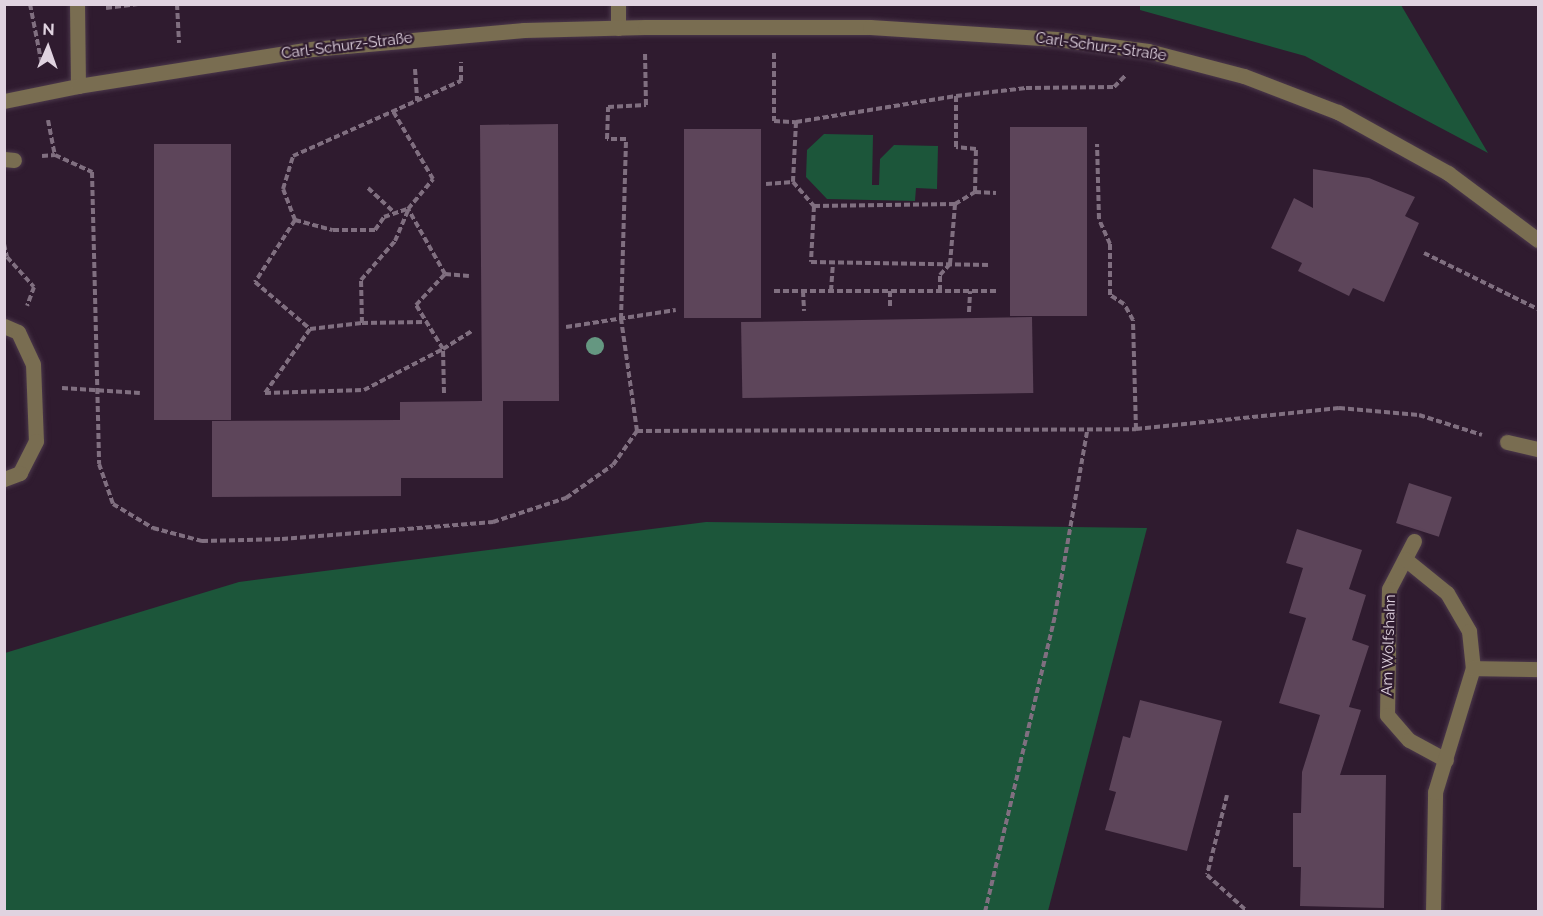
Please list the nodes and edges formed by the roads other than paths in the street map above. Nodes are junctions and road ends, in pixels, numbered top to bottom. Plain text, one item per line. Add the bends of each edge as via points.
1 (77, 4) edge
2 (618, 4) edge
3 (618, 28) junction
4 (78, 86) junction
5 (4, 101) edge
6 (1539, 240) edge
7 (11, 329) edge
8 (1507, 442) road end
9 (1539, 449) edge
10 (4, 480) edge
11 (1414, 541) dead end
12 (1405, 559) junction
13 (1473, 669) junction
14 (1539, 669) edge
15 (1446, 760) junction
16 (1432, 912) edge

1 - 4 street
2 - 3 street
3 - 4 street, Carl-Schurz-Straße via 413,38
3 - 6 street, Carl-Schurz-Straße via 774,26 966,31 1148,51 1244,76 1338,112 1448,172
4 - 5 street, Carl-Schurz-Straße
7 - 10 street via 33,364 36,441 20,473
8 - 9 street
11 - 12 street, Am Wolfshahn
12 - 13 street via 1447,593 1469,631
12 - 15 street, Am Wolfshahn via 1389,589 1387,714 1409,740
13 - 14 street
13 - 15 street
15 - 16 street via 1435,792

